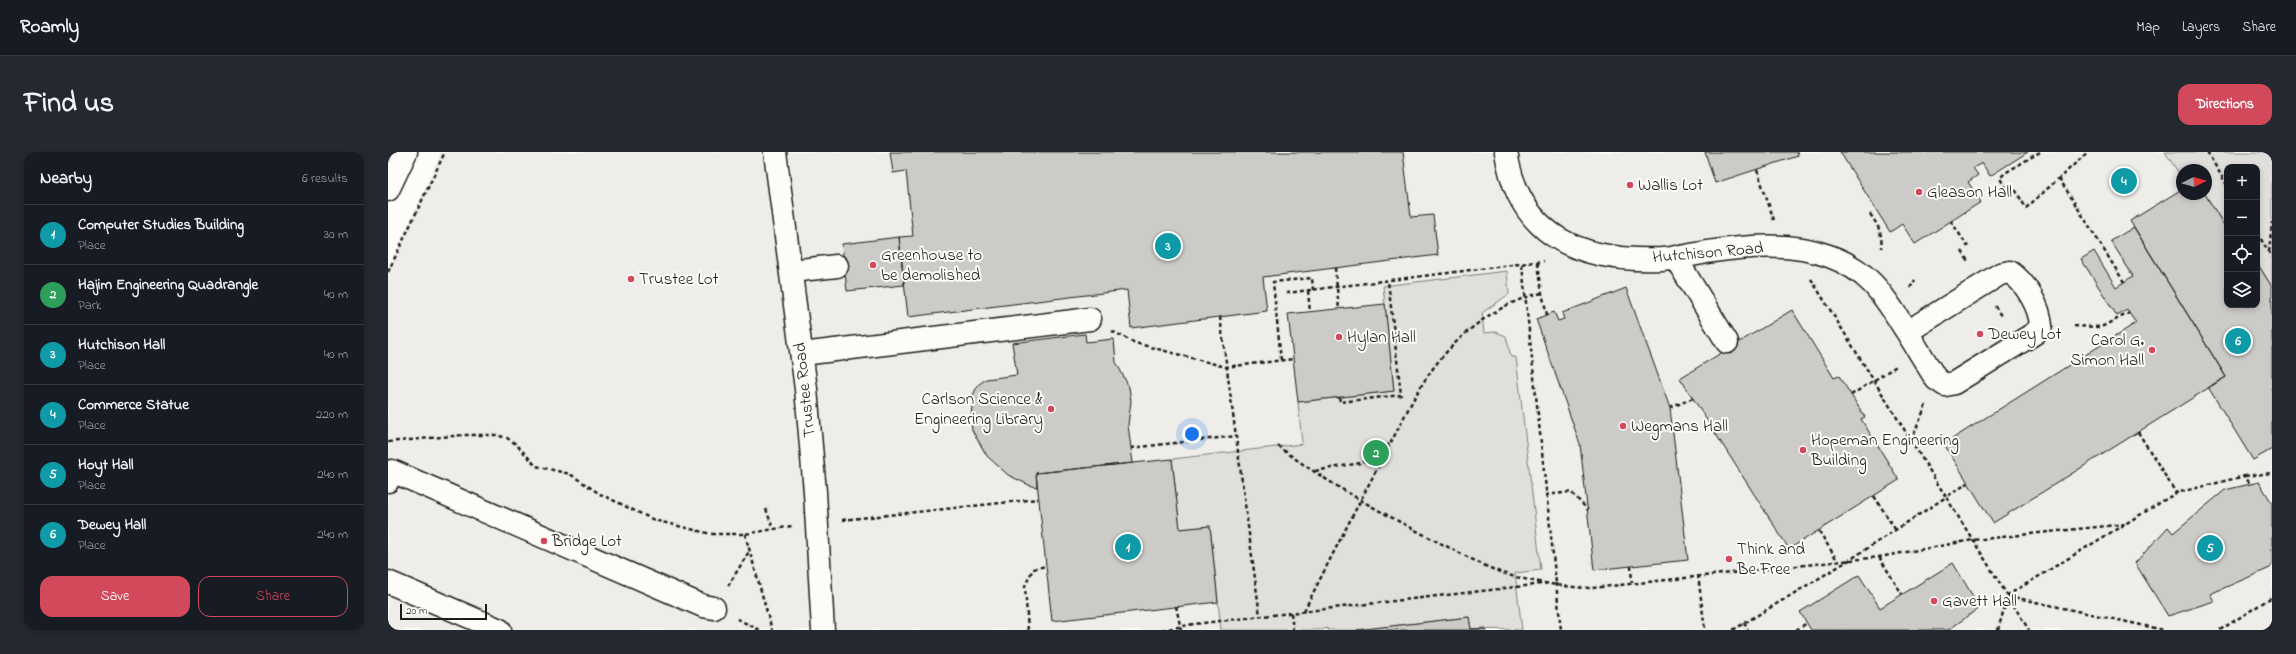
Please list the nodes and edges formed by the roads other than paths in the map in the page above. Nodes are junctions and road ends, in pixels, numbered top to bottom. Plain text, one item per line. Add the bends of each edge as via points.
1 (406, 152) edge
2 (775, 152) edge
3 (1506, 152) edge
4 (388, 190) edge
5 (1675, 257) junction
6 (837, 266) dead end
7 (791, 271) junction
8 (1090, 319) road end
9 (1907, 332) junction
10 (1727, 342) dead end
11 (802, 354) junction
12 (388, 481) edge
13 (388, 582) edge
14 (714, 608) road end
15 (500, 630) edge
16 (824, 630) edge

1 - 4 street
2 - 7 street, Trustee Road
3 - 5 street, Hutchison Road via 1515,188 1531,216 1570,246 1614,257
5 - 9 street, Hutchison Road via 1757,247 1802,248 1830,256 1855,269 1878,287
5 - 10 street
6 - 7 street
7 - 11 street, Trustee Road
8 - 11 street
9 - 9 street, Hutchison Road via 1936,379 1945,385 1954,383 2035,333 2041,326 2041,314 2019,278 2010,272 2000,274
11 - 16 street, Trustee Road
12 - 14 street via 392,471 703,606
13 - 15 street

